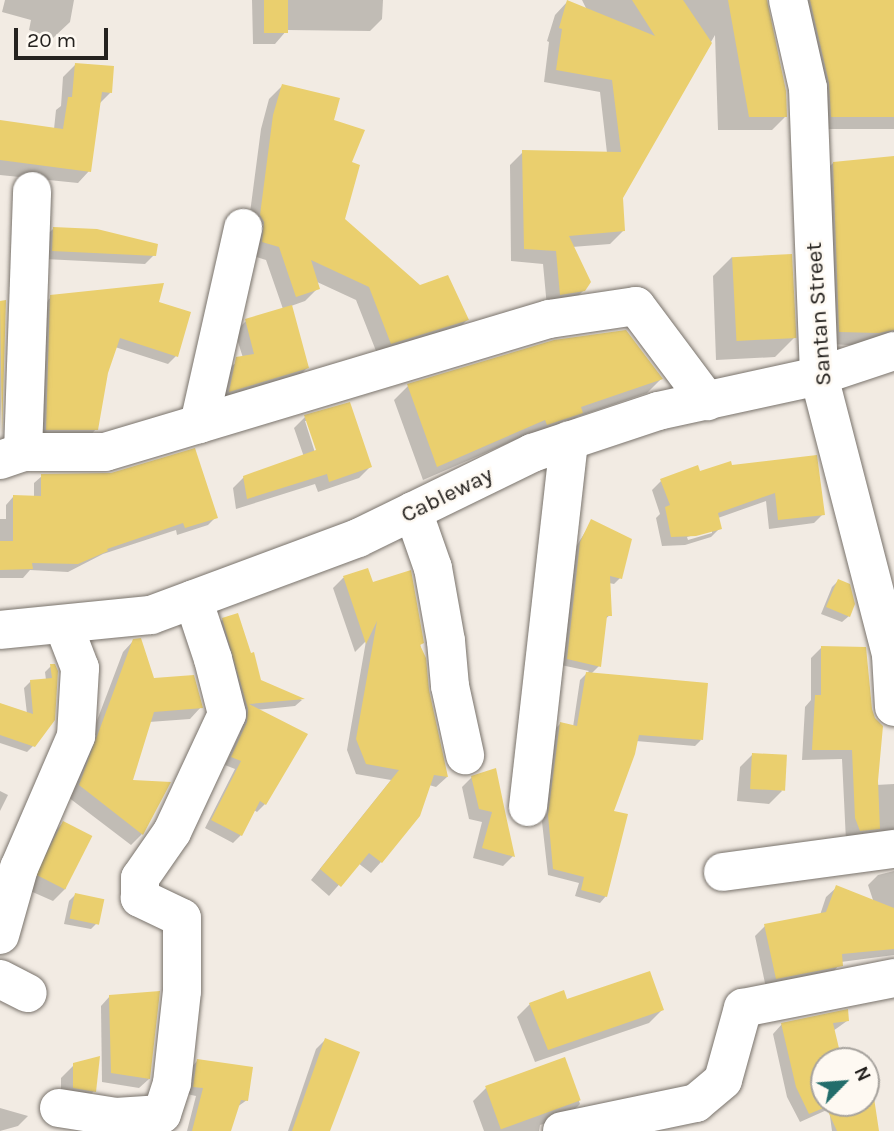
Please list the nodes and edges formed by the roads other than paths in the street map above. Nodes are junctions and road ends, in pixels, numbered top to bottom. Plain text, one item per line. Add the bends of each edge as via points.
1 (788, 0) edge
2 (32, 191) dead end
3 (243, 228) dead end
4 (894, 351) edge
5 (819, 376) junction
6 (707, 401) junction
7 (199, 424) junction
8 (569, 440) junction
9 (11, 456) edge
10 (413, 511) junction
11 (192, 599) junction
12 (62, 624) junction
13 (0, 630) edge
14 (894, 707) edge
15 (465, 755) dead end
16 (528, 807) dead end
17 (894, 849) edge
18 (723, 872) dead end
19 (0, 935) edge
20 (894, 978) edge
21 (59, 1108) dead end
22 (562, 1131) edge

1 - 5 street, Santan Street via 808,88
2 - 9 street
3 - 7 street
4 - 5 street, Cableway
5 - 6 street, Cableway
5 - 14 street, Santan Street via 891,655
6 - 7 street via 636,306 549,319
6 - 8 street, Cableway via 658,411
7 - 9 street via 105,452
8 - 10 street, Cableway
8 - 16 street
10 - 11 street, Cableway via 358,538
10 - 15 street via 433,568
11 - 12 street, Cableway via 151,615
11 - 21 street via 227,714 173,832 140,878 140,898 182,918 183,990 172,1083 162,1114 116,1117
12 - 13 street, Cableway
12 - 19 street via 80,667 76,736 19,868
17 - 18 street
20 - 22 street via 743,1008 723,1080 696,1102

